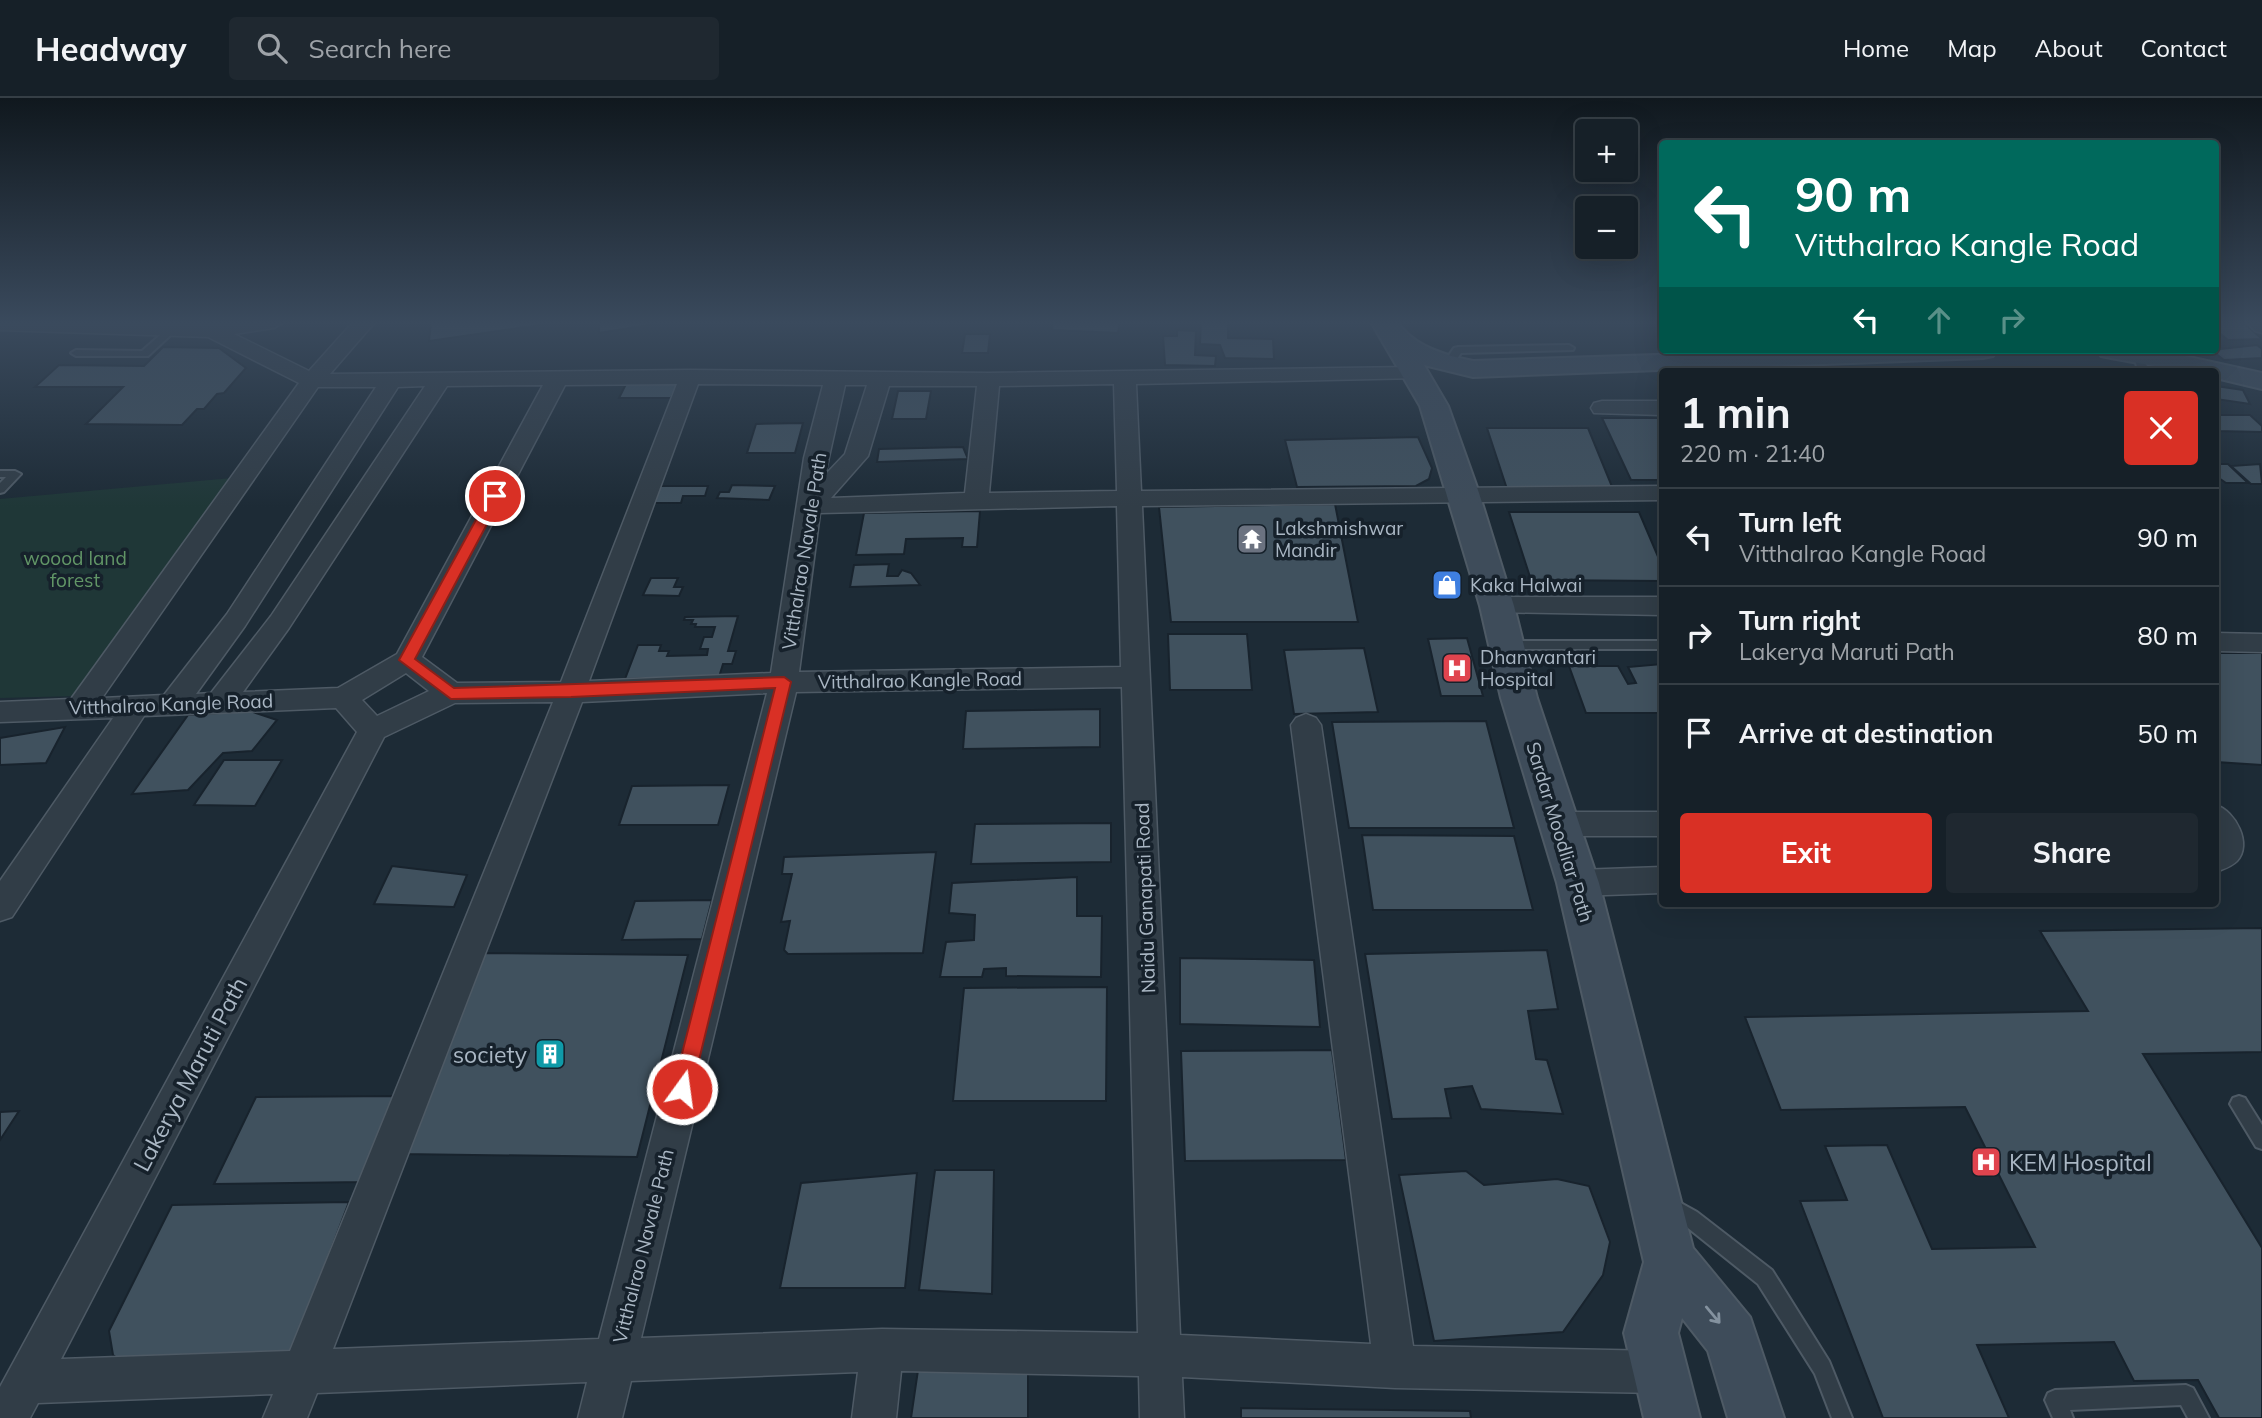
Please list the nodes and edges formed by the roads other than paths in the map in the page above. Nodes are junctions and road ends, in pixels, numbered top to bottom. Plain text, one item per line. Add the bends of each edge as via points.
1 (310, 384) edge
2 (389, 384) edge
3 (438, 384) edge
4 (555, 384) edge
5 (688, 384) edge
6 (835, 384) edge
7 (879, 384) edge
8 (989, 384) edge
9 (1125, 384) edge
10 (1418, 384) edge
11 (1447, 384) edge
12 (1434, 407) junction
13 (1602, 408) dead end
14 (1659, 408) edge
15 (0, 474) edge
16 (0, 490) edge
17 (1463, 494) junction
18 (1659, 494) edge
19 (1130, 499) junction
20 (976, 500) junction
21 (810, 506) junction
22 (1497, 606) junction
23 (1659, 606) edge
24 (2219, 642) edge
25 (2262, 643) edge
26 (1506, 645) junction
27 (1659, 645) edge
28 (407, 660) junction
29 (1137, 677) junction
30 (784, 682) junction
31 (571, 692) junction
32 (451, 693) junction
33 (343, 698) junction
34 (221, 701) junction
35 (173, 704) junction
36 (136, 706) junction
37 (80, 707) junction
38 (0, 712) edge
39 (1306, 725) dead end
40 (373, 730) junction
41 (2219, 821) edge
42 (1559, 824) junction
43 (1659, 824) edge
44 (2219, 857) edge
45 (1659, 880) edge
46 (1578, 883) junction
47 (0, 907) edge
48 (2239, 1104) dead end
49 (2262, 1140) edge
50 (1652, 1195) junction
51 (1670, 1262) junction
52 (881, 1350) junction
53 (1161, 1355) junction
54 (615, 1360) junction
55 (1395, 1367) junction
56 (303, 1371) junction
57 (27, 1382) junction
58 (1666, 1395) edge
59 (8, 1418) edge
60 (285, 1418) edge
61 (600, 1418) edge
62 (874, 1418) edge
63 (1162, 1418) edge
64 (1756, 1418) edge
65 (1842, 1418) edge
66 (2063, 1418) edge
67 (2199, 1418) edge

1 - 37 street
2 - 35 street via 236,620
3 - 34 street via 280,622
4 - 28 street
5 - 31 street
6 - 21 street, Vitthalrao Navale Path via 816,458
7 - 21 street via 856,456
8 - 20 street
9 - 19 street, Naidu Ganapati Road
10 - 12 street, Sardar Moodliar Path
11 - 12 street
12 - 17 street, Sardar Moodliar Path
13 - 14 street
15 - 16 lane via 15,474
17 - 18 street
17 - 19 street
17 - 22 street, Sardar Moodliar Path
19 - 20 street
19 - 29 street, Naidu Ganapati Road
20 - 21 street
21 - 30 street, Vitthalrao Navale Path
22 - 23 street
22 - 26 street, Sardar Moodliar Path
24 - 25 street
26 - 27 lane
26 - 42 street, Sardar Moodliar Path
28 - 32 street
28 - 33 street, Vitthalrao Kangle Road
29 - 30 street, Vitthalrao Kangle Road
29 - 53 street, Naidu Ganapati Road
30 - 31 street, Vitthalrao Kangle Road
30 - 54 street, Vitthalrao Navale Path
31 - 32 street, Vitthalrao Kangle Road
31 - 56 street
32 - 40 street, Vitthalrao Kangle Road
33 - 34 street, Vitthalrao Kangle Road
33 - 40 street
34 - 35 street, Vitthalrao Kangle Road
35 - 36 street, Vitthalrao Kangle Road
36 - 37 street, Vitthalrao Kangle Road
36 - 47 street
37 - 38 street, Vitthalrao Kangle Road
39 - 55 street
40 - 57 street, Lakerya Maruti Path
41 - 44 street via 2226,852
42 - 43 street
42 - 46 street, Sardar Moodliar Path
45 - 46 street
46 - 50 street, Sardar Moodliar Path
48 - 49 lane
50 - 51 street, Sardar Moodliar Path
50 - 65 lane via 1690,1218 1765,1277 1822,1368
51 - 58 street via 1651,1333
51 -> 64 street, Sardar Moodliar Path via 1731,1336
52 - 53 street
52 - 54 street
52 - 62 street
53 - 55 street
53 - 63 street, Naidu Ganapati Road
54 - 56 street
54 - 61 street, Vitthalrao Navale Path
55 - 58 street
56 - 57 street
56 - 60 street
57 - 59 street, Lakerya Maruti Path
66 - 67 lane via 2055,1400 2186,1395

